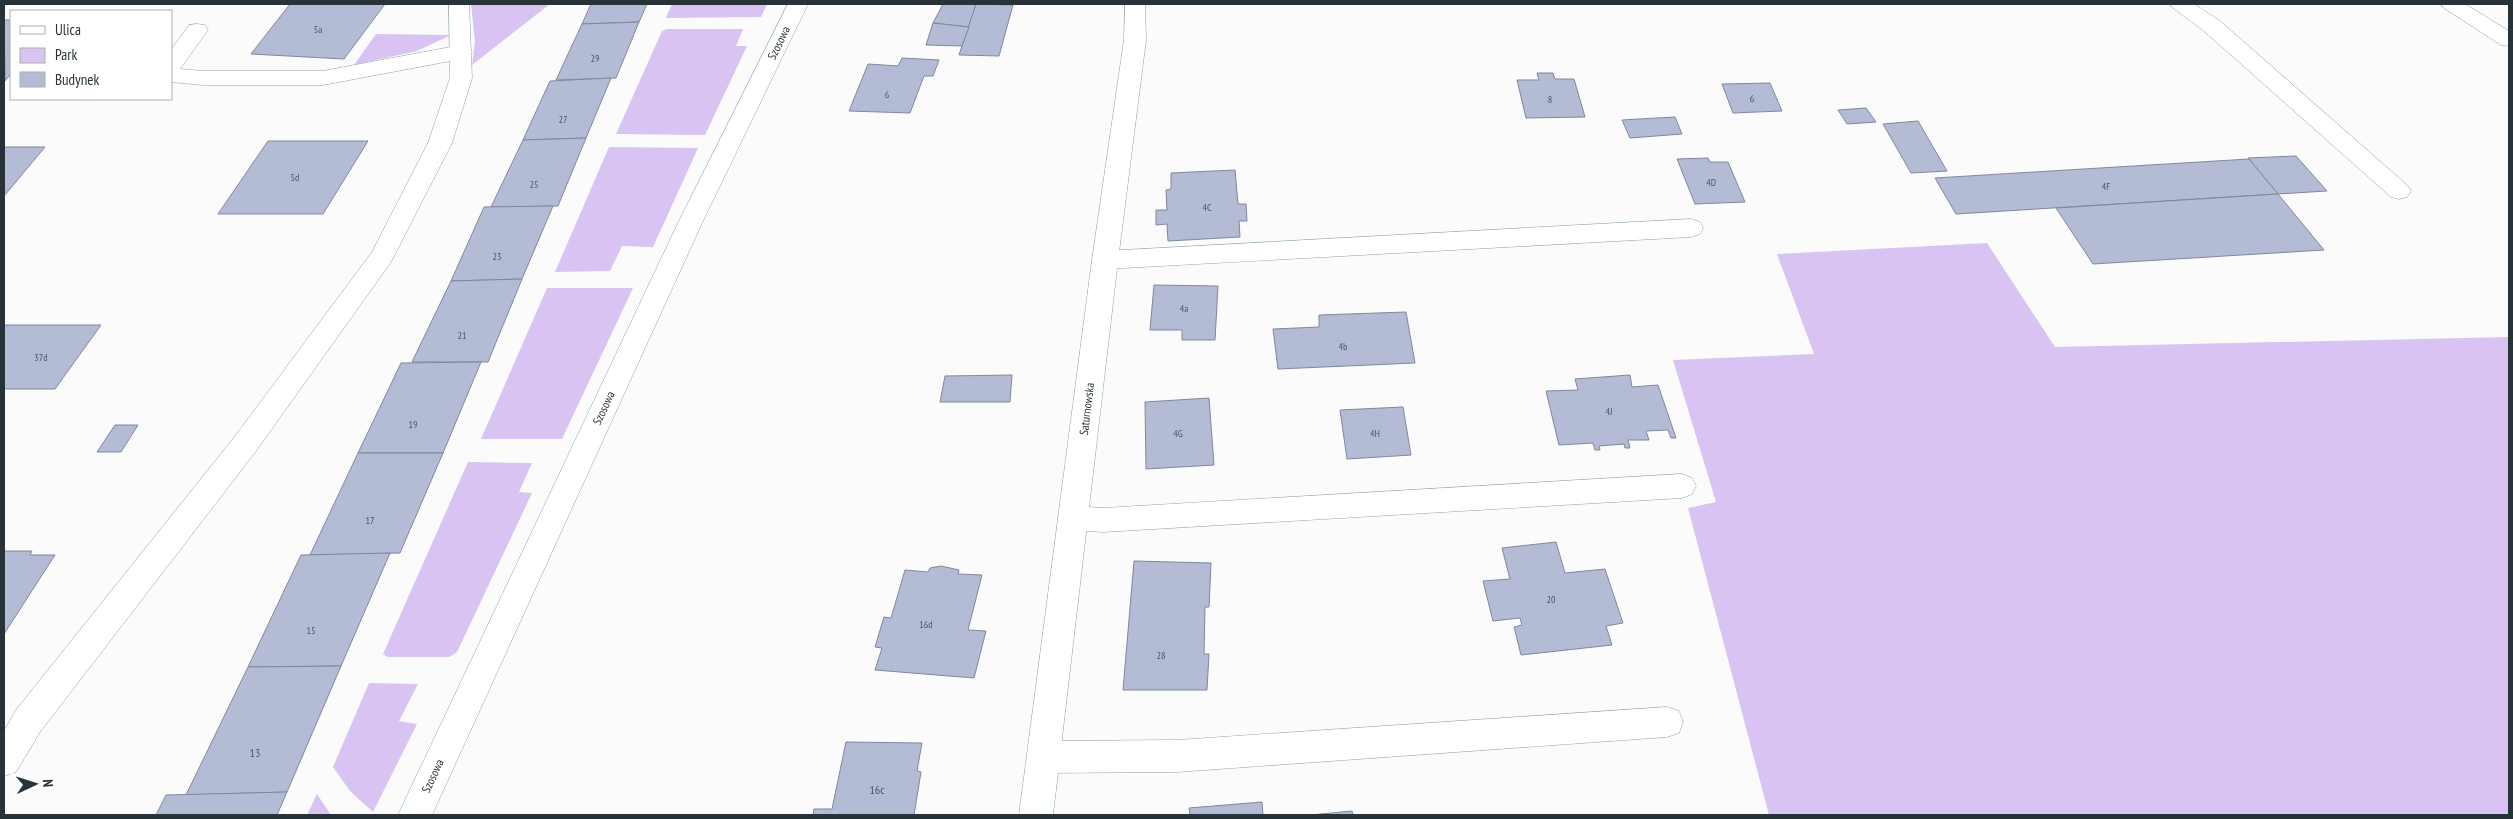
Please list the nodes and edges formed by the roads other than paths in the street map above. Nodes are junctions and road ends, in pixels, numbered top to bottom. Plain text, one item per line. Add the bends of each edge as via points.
1 (459, 4) edge
2 (798, 4) edge
3 (1135, 4) edge
4 (2180, 4) edge
5 (2451, 4) edge
6 (196, 30) dead end
7 (2509, 40) edge
8 (461, 52) junction
9 (172, 65) edge
10 (172, 75) edge
11 (2399, 191) dead end
12 (1691, 228) dead end
13 (1105, 260) junction
14 (1682, 486) dead end
15 (1074, 518) junction
16 (1667, 722) dead end
17 (1044, 757) junction
18 (4, 760) edge
19 (415, 815) edge
20 (1036, 815) edge

1 - 8 street
2 - 19 street, Szosowa via 690,223
3 - 13 street, Saturnowska via 1135,40
4 - 11 street via 2212,26
5 - 7 street
6 - 9 street
8 - 10 street via 323,78
8 - 18 street via 462,78 440,143 382,256 246,443 28,721
12 - 13 street
13 - 15 street, Saturnowska
14 - 15 street via 1112,520
15 - 17 street, Saturnowska
16 - 17 street via 1177,756
17 - 20 street, Saturnowska

